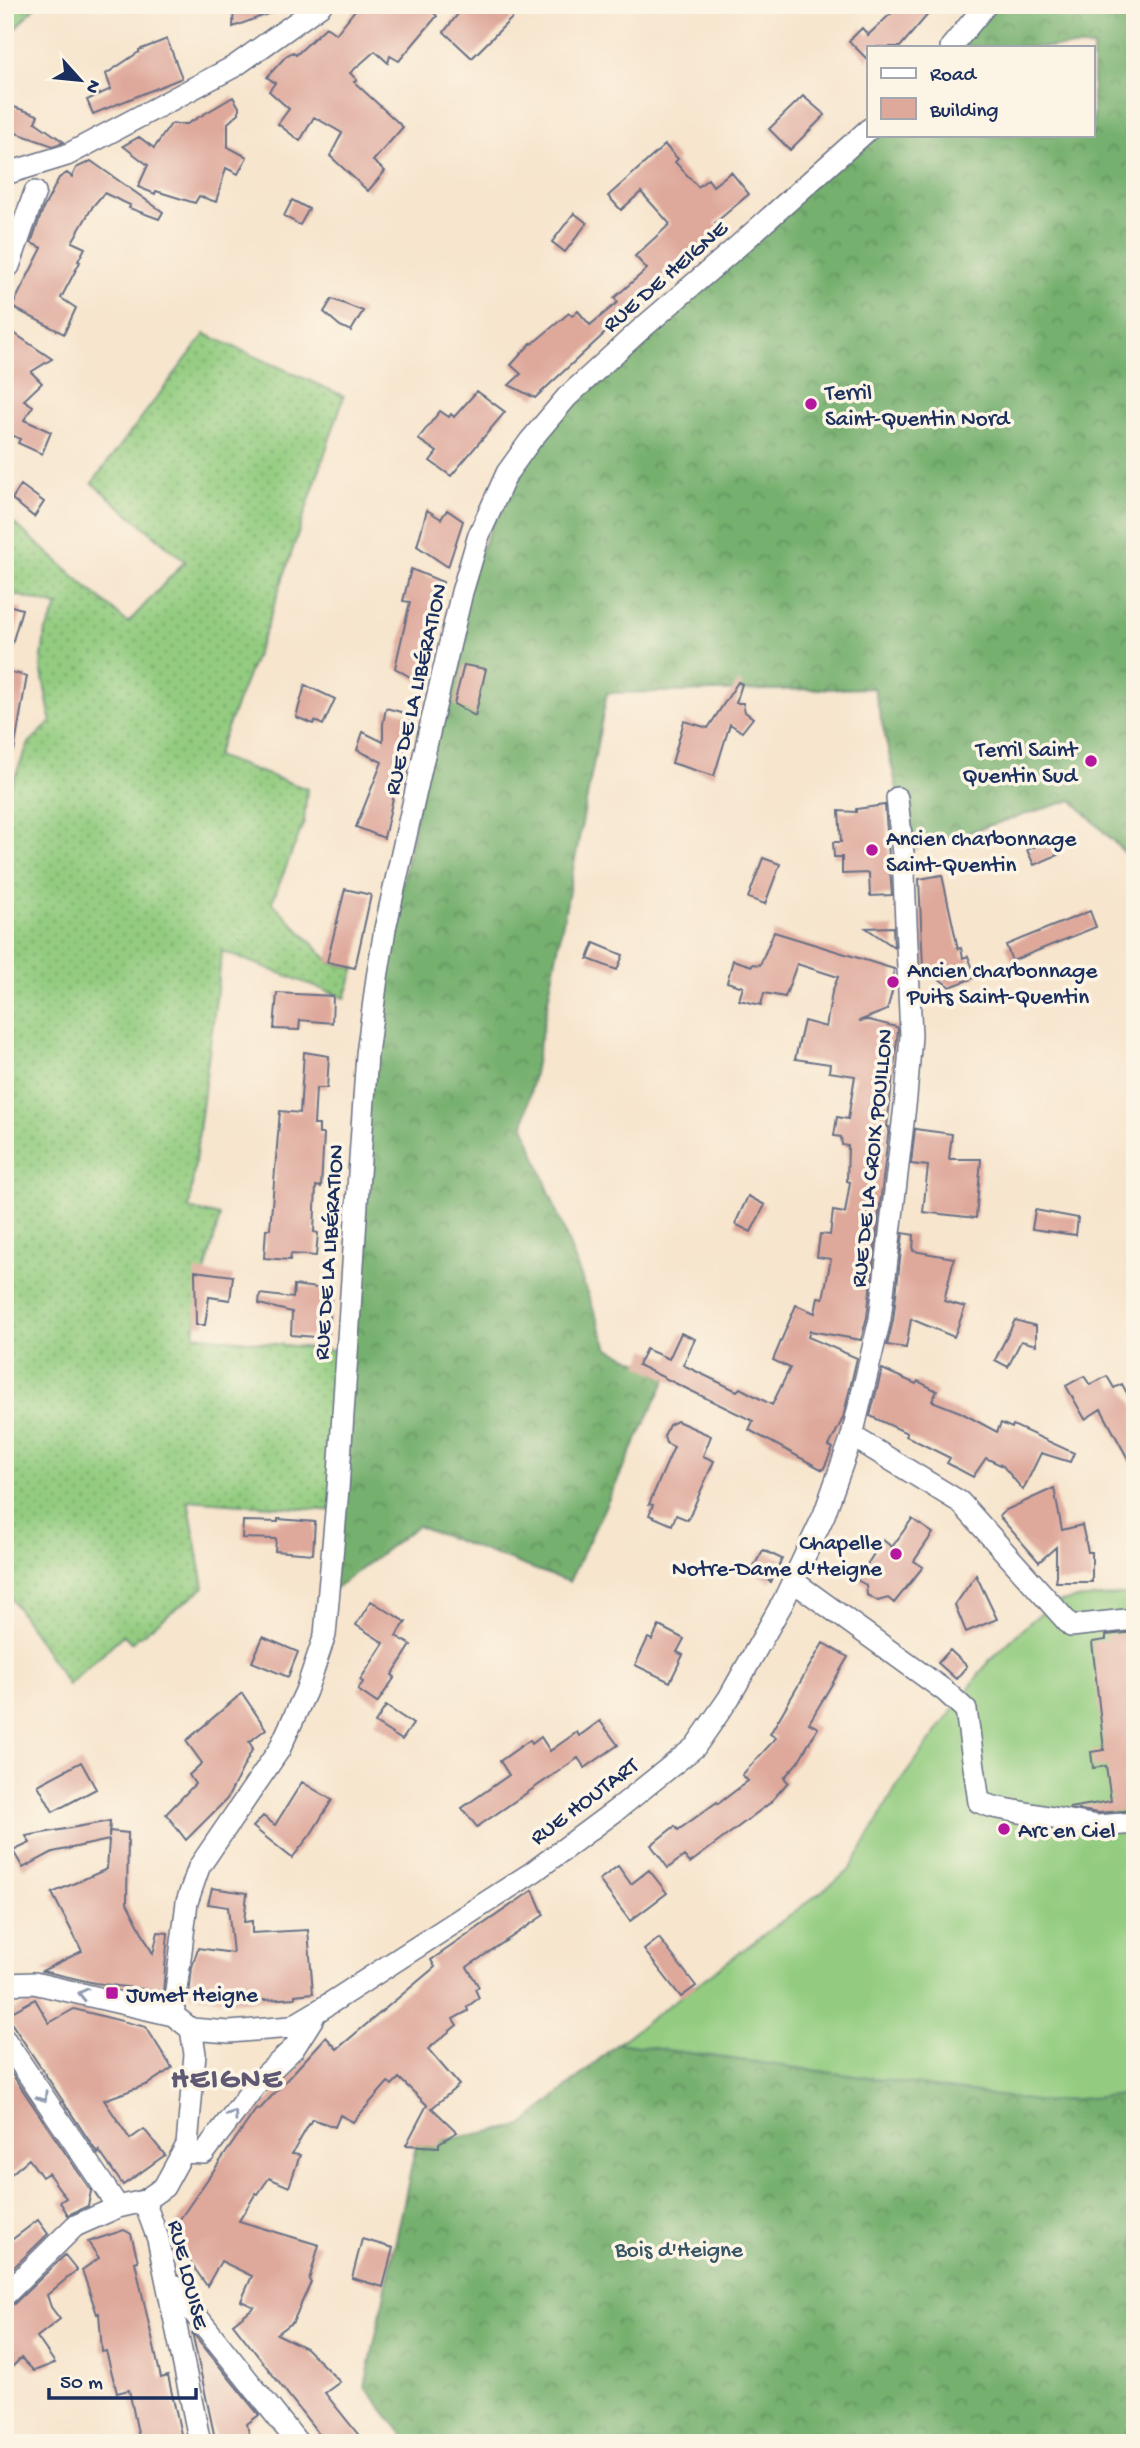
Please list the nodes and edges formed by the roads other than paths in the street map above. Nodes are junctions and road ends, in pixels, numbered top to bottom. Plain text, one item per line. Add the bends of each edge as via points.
1 (292, 5) edge
2 (321, 5) edge
3 (986, 5) edge
4 (290, 27) junction
5 (952, 46) edge
6 (867, 131) edge
7 (5, 174) edge
8 (35, 192) dead end
9 (5, 270) edge
10 (507, 473) joint
11 (897, 798) dead end
12 (852, 1436) junction
13 (793, 1581) junction
14 (1135, 1619) edge
15 (1135, 1823) edge
16 (34, 1983) junction
17 (5, 1984) edge
18 (5, 1998) edge
19 (318, 2011) junction
20 (173, 2015) junction
21 (191, 2029) junction
22 (5, 2040) edge
23 (184, 2152) junction
24 (144, 2201) junction
25 (118, 2207) junction
26 (167, 2280) junction
27 (5, 2295) edge
28 (200, 2443) edge
29 (298, 2443) edge

1 - 4 street
2 - 4 street
3 - 5 street
4 - 7 street via 235,66 67,155
6 - 10 street, RUE DE HEIGNE via 567,397
8 - 9 street
10 - 20 street, RUE DE LA LIBÉRATION via 479,535 462,592 377,978 367,1054 326,1635 279,1750 199,1867 187,1902
11 - 12 street, RUE DE LA CROIX POUILLON via 911,1036 880,1319
12 - 13 street, RUE HOUTART
12 - 14 street via 960,1502 1071,1626
13 - 15 street via 966,1710 979,1802 1097,1826
13 - 19 street, RUE HOUTART via 729,1698 695,1747 533,1872
16 - 17 street
16 - 18 street via 11,1990
20 -> 16 street
19 - 21 street, RUE HOUTART via 291,2027 229,2032
23 -> 19 street via 204,2153 257,2083 294,2048
20 - 21 street
21 - 23 street via 195,2054
22 -> 25 street
23 - 24 street via 164,2187
24 - 25 street
24 - 26 street, RUE LOUISE
25 - 27 street via 75,2226
26 - 28 street, RUE LOUISE
26 - 29 street

